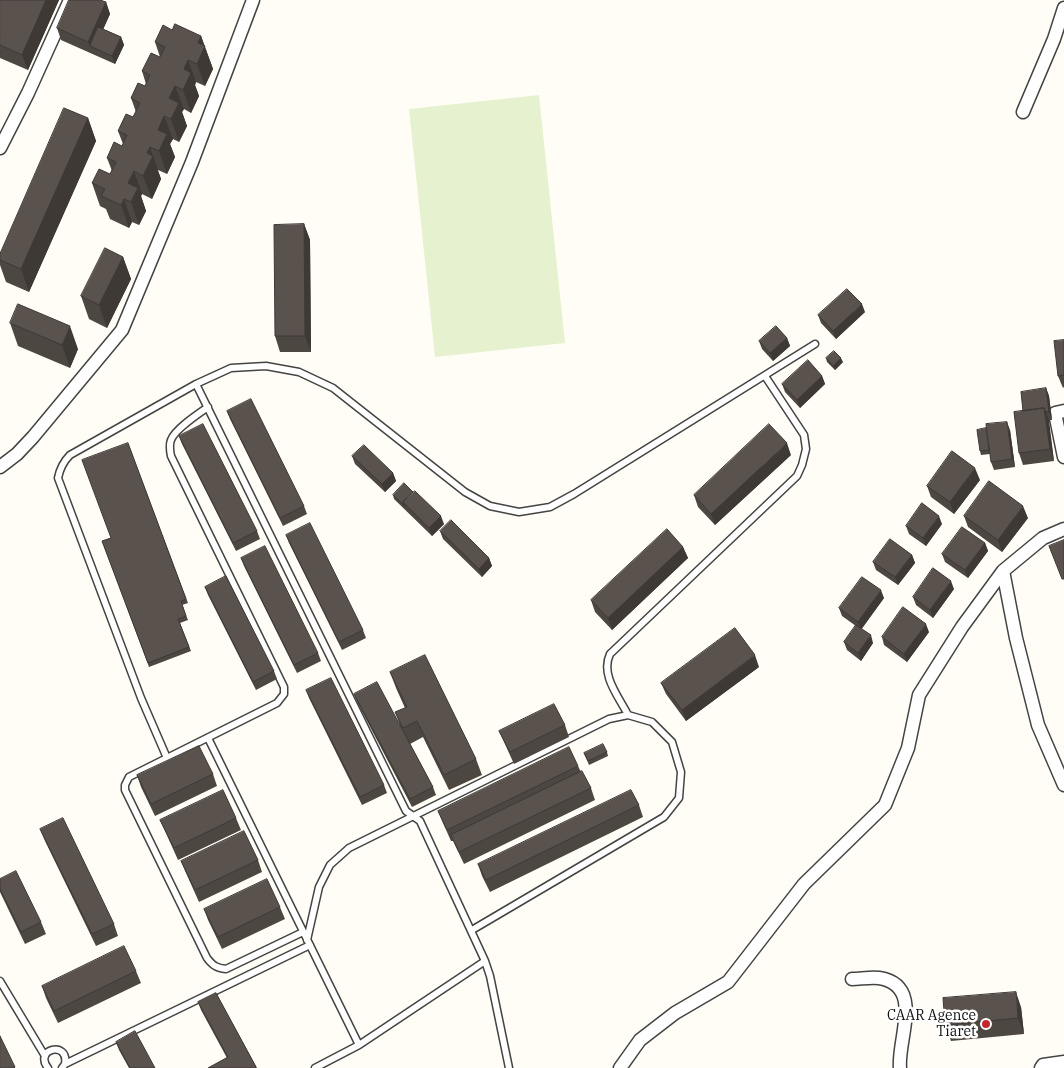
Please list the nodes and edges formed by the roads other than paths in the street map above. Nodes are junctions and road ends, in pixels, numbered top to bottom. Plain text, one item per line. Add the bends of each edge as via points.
1 (70, 0) edge
2 (253, 0) edge
3 (1064, 8) edge
4 (1059, 40) edge
5 (1023, 112) dead end
6 (0, 148) edge
7 (815, 344) dead end
8 (765, 376) junction
9 (196, 384) junction
10 (208, 407) junction
11 (1064, 411) edge
12 (1064, 457) edge
13 (0, 467) edge
14 (1064, 529) edge
15 (1003, 571) junction
16 (628, 715) junction
17 (208, 738) junction
18 (167, 758) junction
19 (1064, 785) edge
20 (414, 816) junction
21 (472, 930) junction
22 (303, 932) junction
23 (309, 943) junction
24 (485, 960) junction
25 (852, 979) dead end
26 (0, 981) edge
27 (359, 1045) junction
28 (45, 1056) junction
29 (1064, 1062) edge
30 (64, 1066) edge
31 (48, 1068) edge
32 (315, 1068) edge
33 (509, 1068) edge
34 (620, 1068) edge
35 (900, 1068) edge
36 (1040, 1068) edge

1 - 6 street
2 - 13 street via 192,162 122,330 33,437
3 - 4 street
4 - 5 street
7 - 8 lane
8 - 9 lane via 574,494 550,507 519,512 490,506 465,492 334,388 299,372 266,366 231,368
8 - 16 lane via 804,435 806,449 802,465 797,476 610,654 608,676
9 - 10 lane
9 - 18 lane via 70,455 64,460 58,478
10 - 17 lane via 175,433 169,446 171,456 284,687 284,694 277,703
10 - 20 lane via 406,811
11 - 12 street via 1056,412
14 - 15 street via 1043,538
15 - 19 street via 1038,725
15 - 34 street via 962,627 919,696 908,748 885,805 804,884 728,982 675,1013 640,1040
16 - 20 lane via 609,719
16 - 21 lane via 652,722 672,742 681,772 679,798 664,817
17 - 18 lane
17 - 22 lane
18 - 22 lane via 129,777 126,790 212,965 226,969
20 - 21 lane via 420,821
20 - 23 lane via 349,848 330,865 319,887
21 - 24 lane
22 - 23 lane
23 - 27 lane
23 - 30 lane
24 - 27 lane
24 - 33 lane
25 - 35 street via 880,978 894,984 905,997 906,1020
26 - 28 lane
27 - 32 lane
28 - 30 lane via 57,1049 66,1060
28 - 31 lane via 44,1064
29 - 36 street

